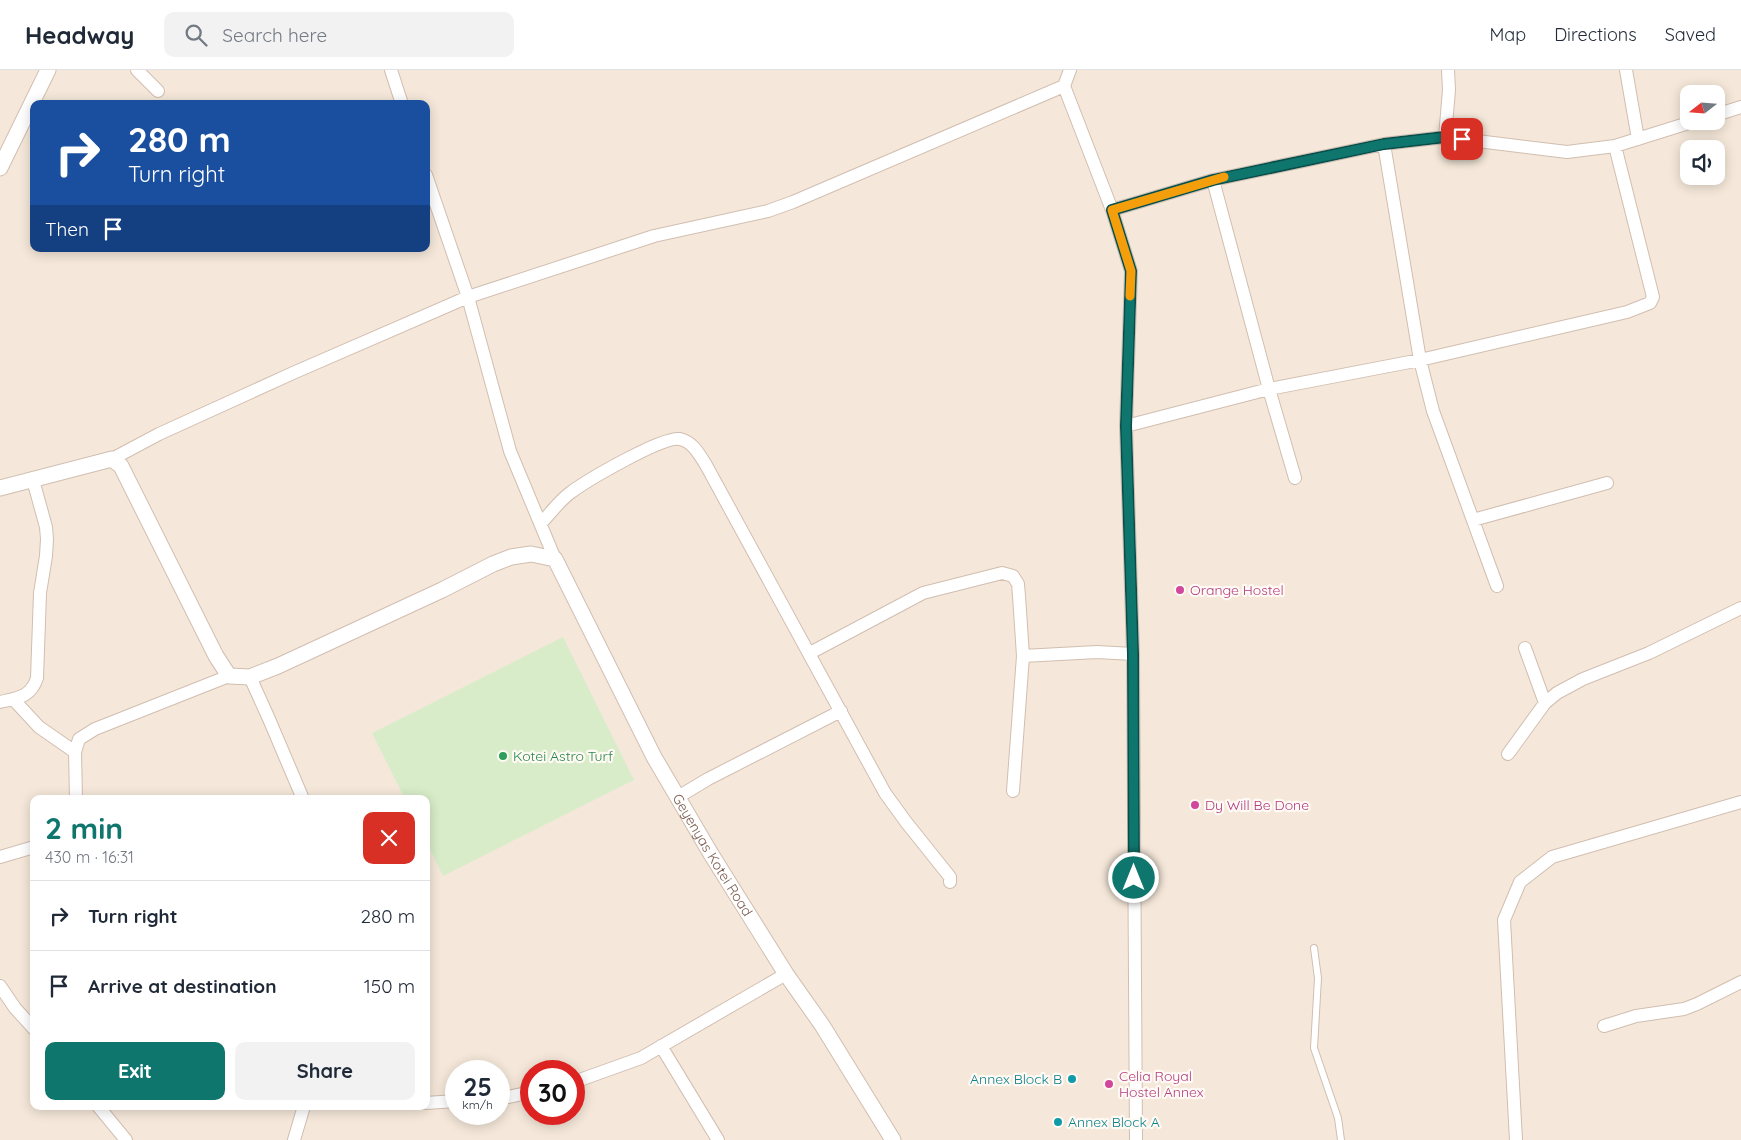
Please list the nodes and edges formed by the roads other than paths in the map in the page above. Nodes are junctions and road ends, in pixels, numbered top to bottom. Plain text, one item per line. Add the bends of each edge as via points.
1 (48, 70) edge
2 (137, 70) edge
3 (391, 70) edge
4 (1070, 70) edge
5 (1448, 70) edge
6 (1626, 70) edge
7 (1064, 86) junction
8 (158, 91) dead end
9 (33, 100) edge
10 (401, 100) edge
11 (30, 107) edge
12 (1741, 107) edge
13 (1725, 112) edge
14 (1680, 126) edge
15 (1445, 137) junction
16 (1638, 139) junction
17 (1384, 144) junction
18 (1616, 146) junction
19 (0, 168) edge
20 (1213, 180) junction
21 (430, 187) edge
22 (1112, 210) junction
23 (468, 297) junction
24 (1420, 360) junction
25 (1269, 389) junction
26 (1126, 426) junction
27 (112, 459) junction
28 (1295, 478) dead end
29 (34, 480) junction
30 (1607, 483) dead end
31 (0, 488) edge
32 (1473, 520) junction
33 (540, 524) junction
34 (555, 559) junction
35 (1497, 586) dead end
36 (1741, 608) edge
37 (1525, 648) dead end
38 (810, 653) junction
39 (1133, 654) junction
40 (1023, 656) junction
41 (229, 676) junction
42 (250, 676) junction
43 (13, 699) junction
44 (0, 702) edge
45 (1545, 703) junction
46 (841, 711) junction
47 (74, 752) junction
48 (1508, 754) dead end
49 (1013, 791) dead end
50 (76, 795) edge
51 (301, 795) edge
52 (678, 797) junction
53 (1740, 806) edge
54 (30, 848) edge
55 (0, 857) edge
56 (950, 882) dead end
57 (1314, 948) dead end
58 (786, 974) junction
59 (1741, 982) edge
60 (1, 988) edge
61 (30, 1025) edge
62 (1604, 1026) dead end
63 (661, 1046) junction
64 (585, 1078) edge
65 (445, 1102) edge
66 (430, 1103) edge
67 (101, 1110) edge
68 (303, 1110) edge
69 (126, 1140) edge
70 (294, 1140) edge
71 (718, 1140) edge
72 (893, 1140) edge
73 (1136, 1140) edge
74 (1341, 1140) edge
75 (1516, 1140) edge

1 - 9 street
2 - 8 street
3 - 10 street
4 - 7 street
5 - 15 street
6 - 16 street
7 - 22 street
7 - 23 street via 794,202 654,236
11 - 19 street
12 - 13 street
14 - 16 street
15 - 17 street
15 - 18 street via 1567,152
16 - 18 street
17 - 20 street
17 - 24 street
18 - 24 street via 1653,297 1650,303 1627,312
20 - 22 street
20 - 25 street
21 - 23 street
22 - 26 street via 1131,271
23 - 27 street via 293,372
23 - 33 street via 510,451
24 - 25 street
24 - 32 street via 1434,411
25 - 26 street
25 - 28 street
26 - 39 street
27 - 29 street
27 - 41 street via 121,466 133,488
29 - 31 street
29 - 43 street via 46,527 36,678 33,689
30 - 32 street
32 - 35 street
33 - 34 street
33 - 38 street via 569,494 614,466 664,441 678,439 692,444
34 - 42 street via 532,554 511,557 278,666
34 - 52 street, Geyenyas Kotei Road via 629,710
36 - 45 street via 1649,653 1567,687
37 - 45 street
38 - 40 street via 923,593 1002,572 1013,576 1018,584
38 - 46 street
39 - 40 street via 1097,652
39 - 73 street
40 - 49 street
41 - 42 street
41 - 47 street via 91,732 79,739
42 - 51 street
43 - 44 street
43 - 47 street via 39,728
45 - 48 street
46 - 52 street
46 - 56 street via 885,793 950,877
47 - 50 street
52 - 58 street, Geyenyas Kotei Road
53 - 75 street via 1552,857 1520,882 1504,920
54 - 55 street
57 - 74 lane via 1318,978 1314,1048 1338,1118
58 - 63 street
58 - 72 street, Geyenyas Kotei Road via 822,1025
59 - 62 street via 1684,1009 1636,1016
60 - 61 street
63 - 64 street via 641,1058
63 - 71 street
65 - 66 street
67 - 69 street
68 - 70 street

